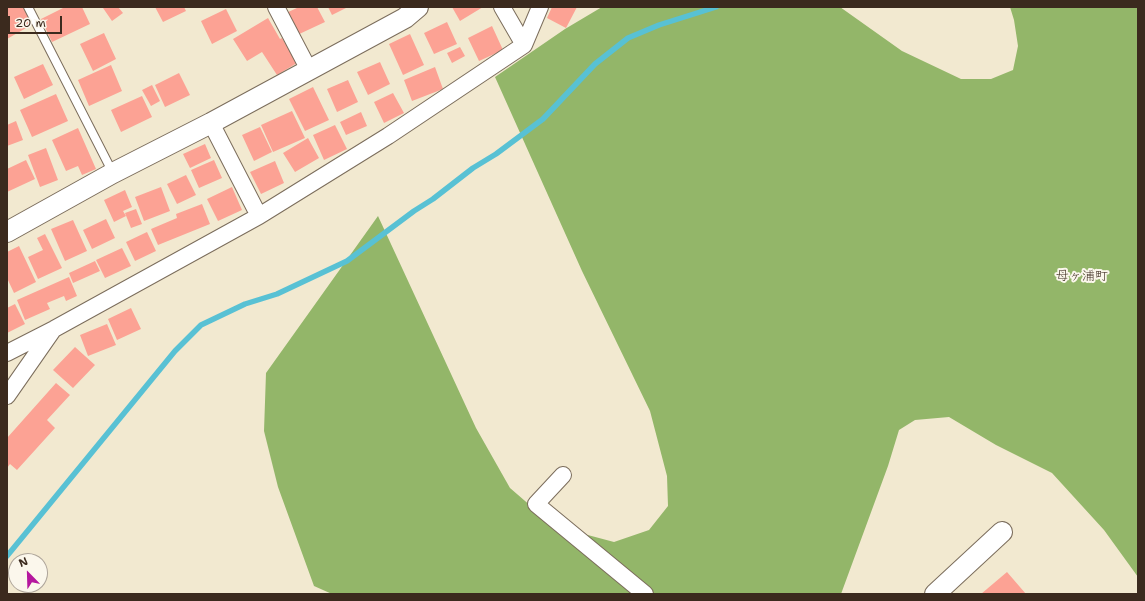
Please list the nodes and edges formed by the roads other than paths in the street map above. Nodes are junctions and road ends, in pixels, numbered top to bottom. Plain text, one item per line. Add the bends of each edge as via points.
1 (28, 7) edge
2 (276, 7) edge
3 (418, 7) edge
4 (502, 7) edge
5 (540, 7) edge
6 (524, 45) junction
7 (309, 70) junction
8 (211, 123) junction
9 (113, 173) junction
10 (259, 216) junction
11 (7, 232) edge
12 (54, 329) junction
13 (7, 353) edge
14 (7, 396) edge
15 (563, 475) dead end
16 (1002, 532) dead end
17 (645, 594) edge
18 (935, 594) edge

1 - 9 lane
2 - 7 street
3 - 7 street via 405,18
4 - 6 street
5 - 6 street
6 - 10 street via 388,136
7 - 8 street
8 - 9 street
8 - 10 street
9 - 11 street
10 - 12 street
12 - 13 street
12 - 14 street
15 - 17 street via 536,504
16 - 18 street

